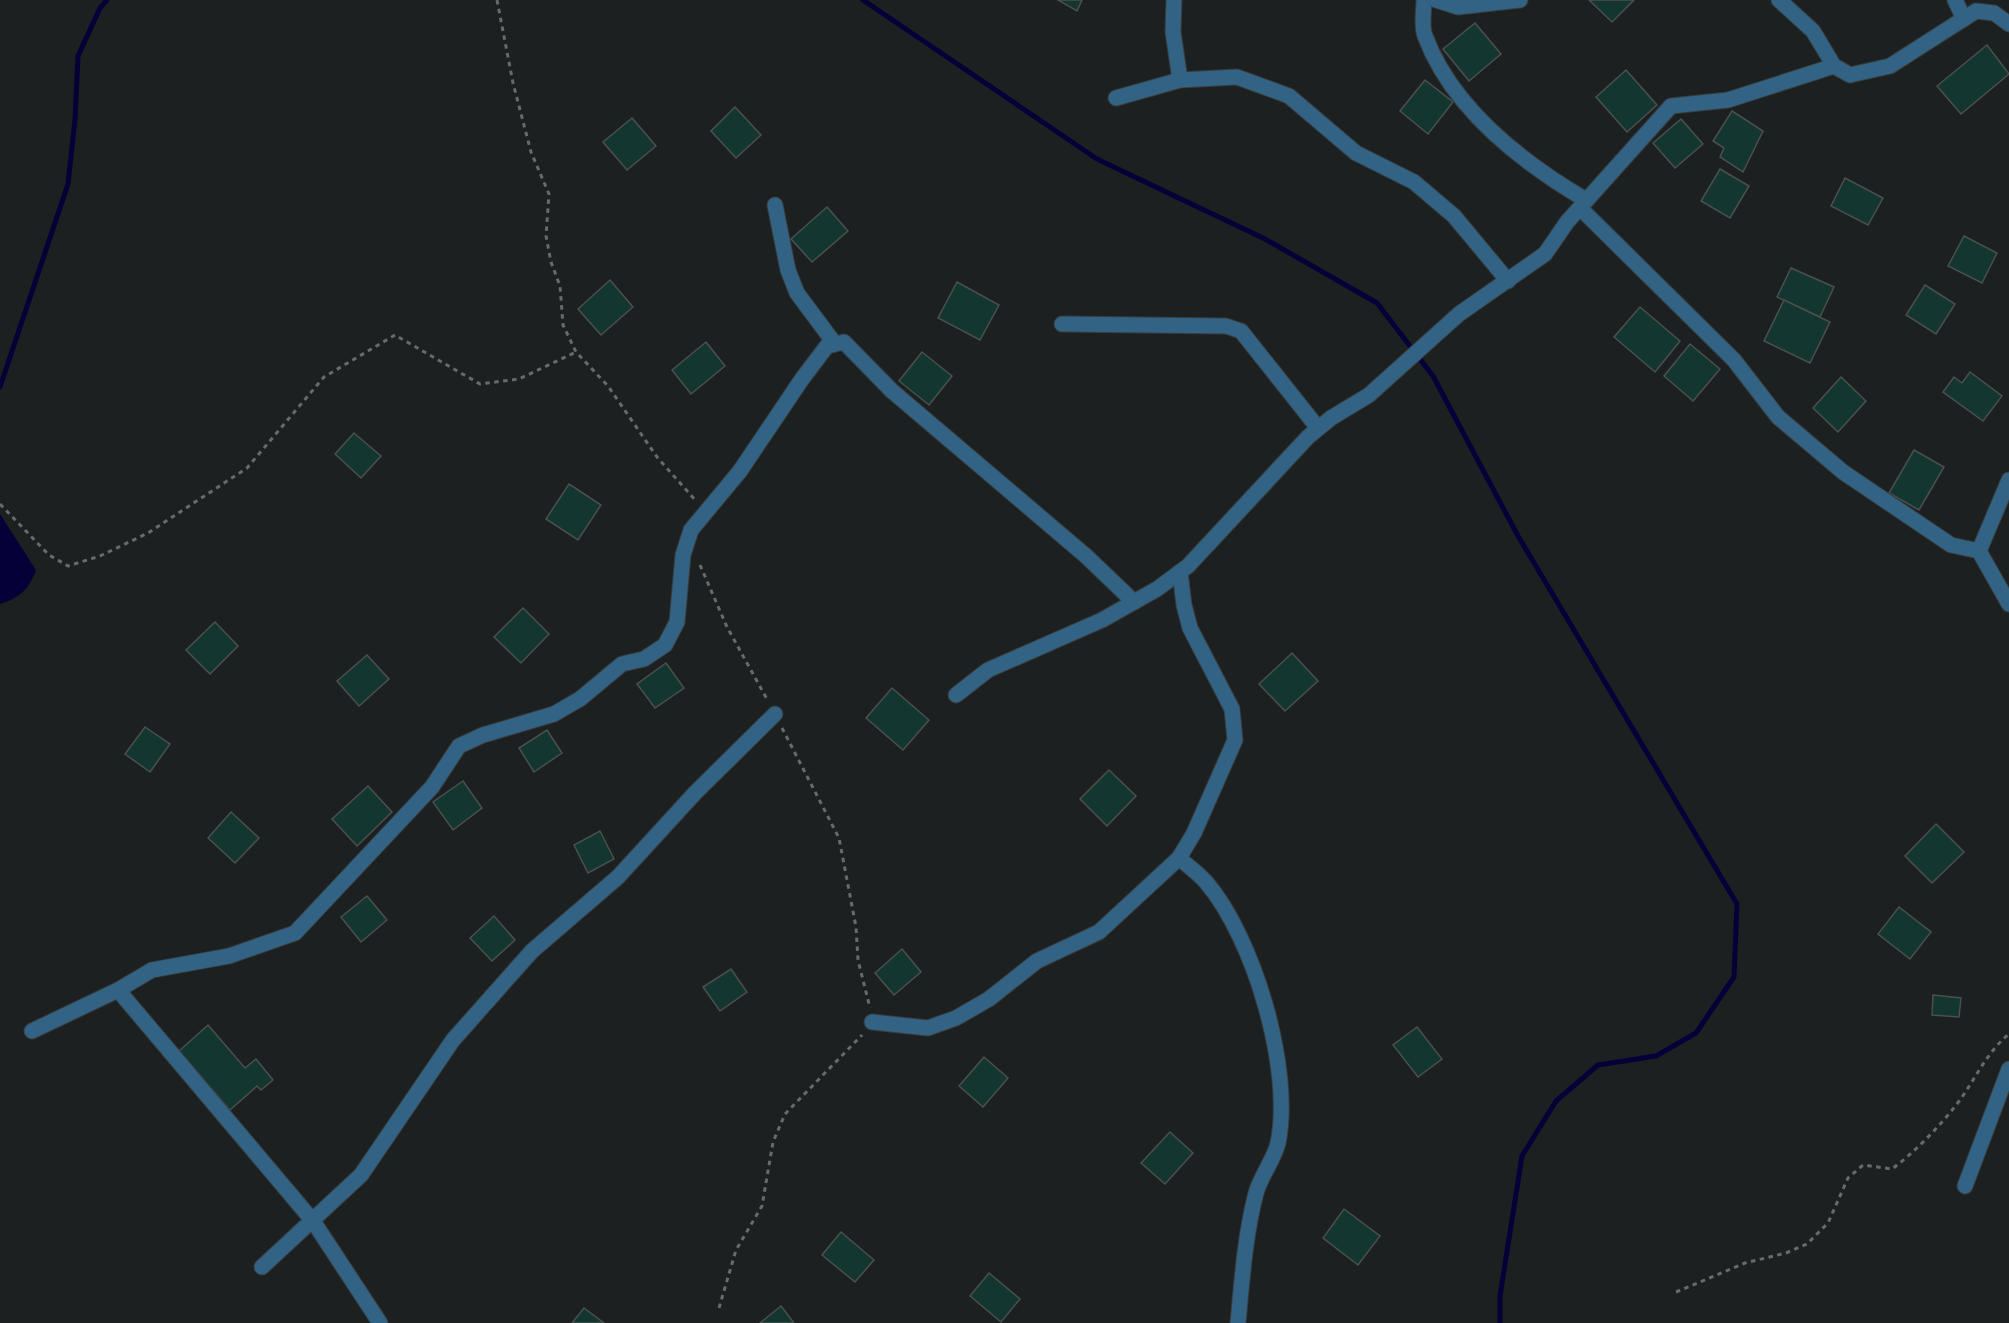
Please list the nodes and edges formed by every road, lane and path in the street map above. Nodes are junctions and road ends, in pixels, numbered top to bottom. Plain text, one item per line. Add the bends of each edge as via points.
1 (497, 0) edge
2 (1174, 0) edge
3 (1424, 0) edge
4 (1436, 0) edge
5 (1520, 0) edge
6 (1779, 0) edge
7 (1955, 0) edge
8 (1964, 19) junction
9 (2009, 24) edge
10 (1834, 66) junction
11 (1180, 80) junction
12 (1116, 98) dead end
13 (1583, 204) junction
14 (775, 205) dead end
15 (1509, 281) junction
16 (1062, 324) dead end
17 (835, 344) junction
18 (576, 352) junction
19 (1318, 428) junction
20 (2009, 480) edge
21 (0, 504) edge
22 (707, 513) junction
23 (688, 539) junction
24 (1979, 551) junction
25 (1180, 572) junction
26 (1134, 602) junction
27 (2009, 604) edge
28 (956, 695) dead end
29 (775, 714) junction
30 (1179, 858) junction
31 (118, 990) junction
32 (873, 1022) junction
33 (32, 1031) dead end
34 (2009, 1034) edge
35 (2009, 1069) edge
36 (1965, 1186) dead end
37 (313, 1221) junction
38 (262, 1267) dead end
39 (1676, 1292) dead end
40 (719, 1308) dead end
41 (380, 1323) edge
42 (1238, 1323) edge

1 - 18 path via 531,152 549,194 546,236 550,262 560,286 563,325
2 - 11 street via 1173,32
3 - 13 street via 1424,34 1468,106 1516,153
4 - 5 street via 1458,7
6 - 10 street via 1813,31
7 - 8 street
8 - 9 street via 1976,11 1994,13
8 - 10 street via 1890,66 1850,75
10 - 13 street via 1728,100 1671,106
11 - 12 street
11 - 15 street via 1237,77 1289,96 1356,153 1414,182 1454,216
13 - 15 street via 1545,254
13 - 24 street via 1734,360 1778,417 1843,472 1951,545
14 - 17 street via 788,270 797,293
15 - 19 street via 1459,314 1402,368
16 - 19 street via 1226,326 1241,331
17 - 22 street via 820,353 741,471
17 - 26 street via 844,342 892,391 1086,556
18 - 21 path via 519,379 480,384 395,335 324,377 247,468 148,533 68,566 49,555
18 - 22 path via 608,386 657,457
19 - 25 street
20 - 24 street
22 - 23 street
23 - 29 path via 727,627
23 - 31 street via 677,622 665,645 644,659 622,664 580,699 554,714 459,746 432,787 295,933 229,956 152,970
24 - 27 street
25 - 26 street
25 - 30 street via 1190,628 1232,709 1235,740 1194,834
26 - 28 street via 1045,647 988,670
29 - 32 path via 839,838 856,927 858,960
29 - 37 street via 618,877 532,951 453,1040 361,1175
30 - 32 street via 1099,932 1037,961 989,999 956,1018 928,1028
30 - 42 street via 1206,882 1250,961 1276,1046 1283,1097 1278,1144 1256,1191
31 - 33 street
31 - 37 street
32 - 40 path via 785,1114 773,1142 762,1206 736,1250
34 - 39 path via 1995,1046 1957,1104 1914,1152 1892,1169 1863,1165 1848,1178 1828,1223 1807,1244 1745,1263
35 - 36 street
37 - 38 street
37 - 41 street

